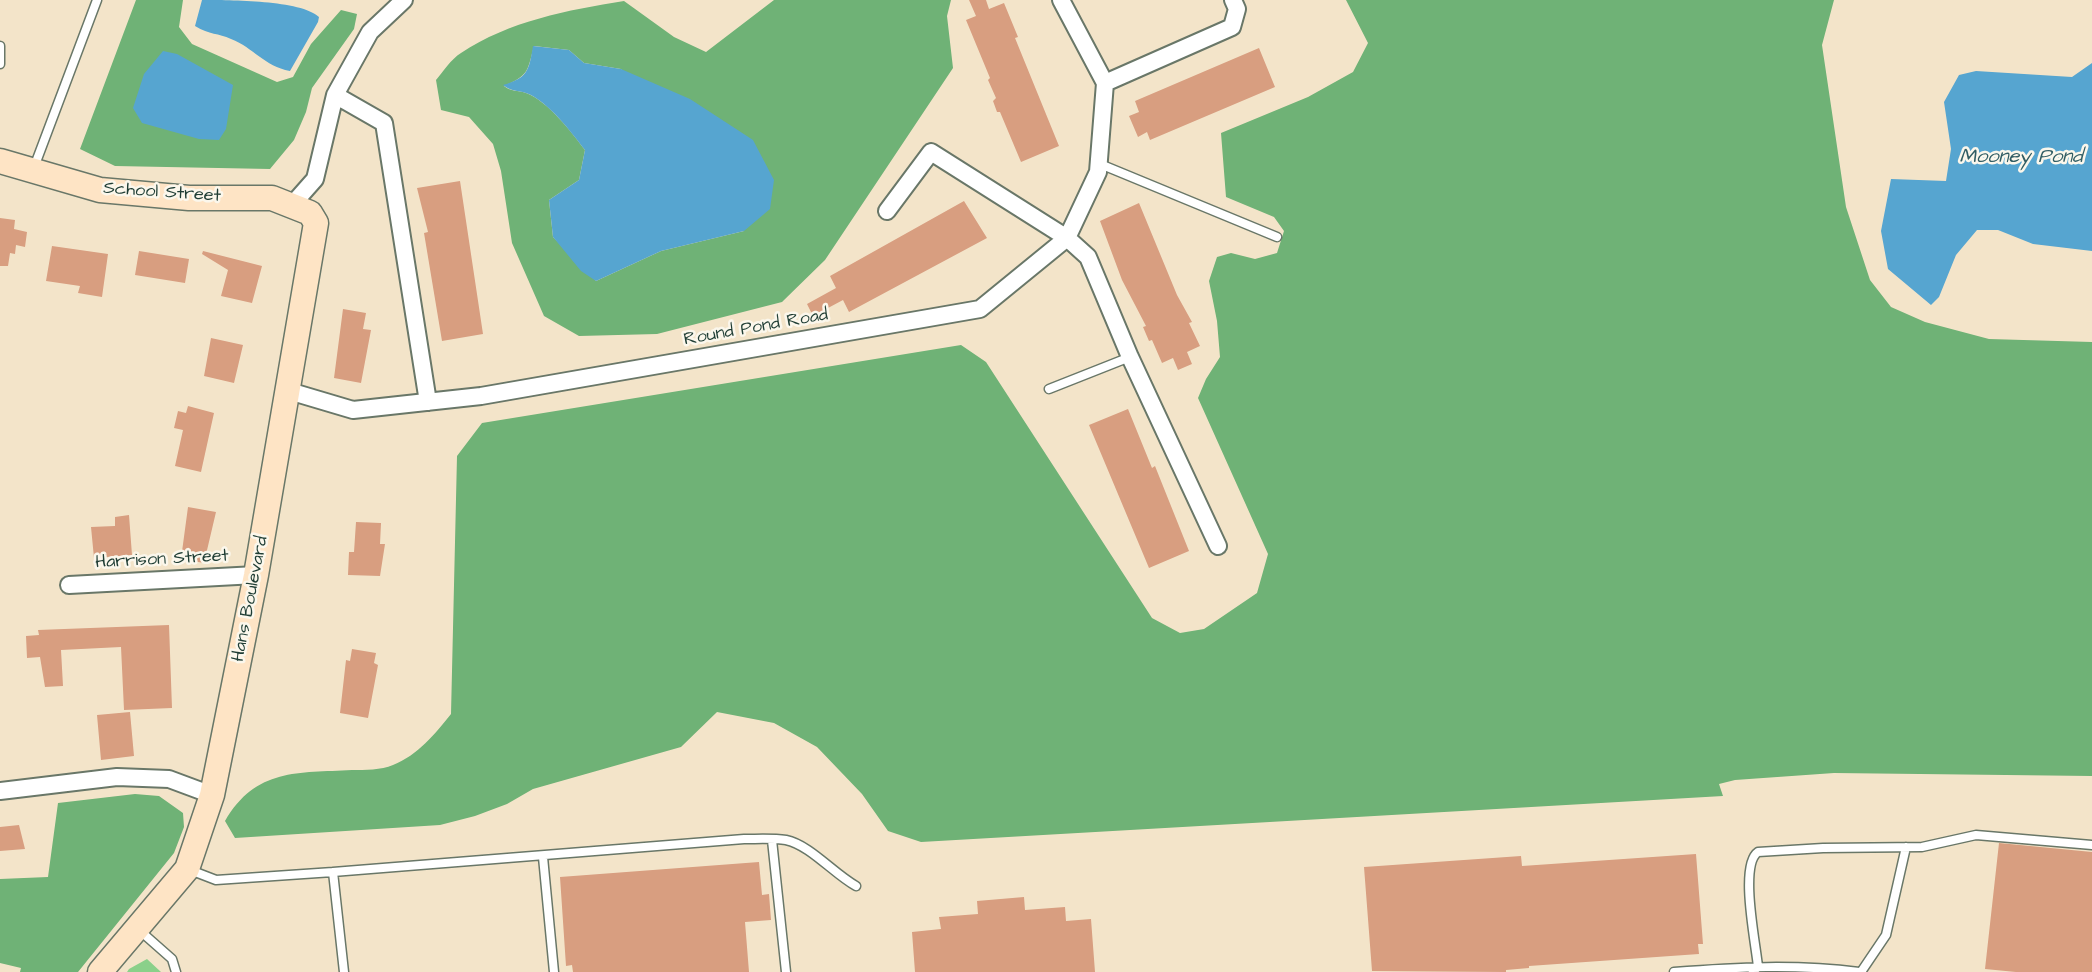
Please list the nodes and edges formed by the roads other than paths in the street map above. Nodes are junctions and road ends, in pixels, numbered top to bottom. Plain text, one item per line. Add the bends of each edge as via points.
1 (98, 0) edge
2 (404, 0) edge
3 (1061, 0) edge
4 (1233, 0) edge
5 (0, 46) edge
6 (0, 64) edge
7 (1105, 83) junction
8 (335, 95) junction
9 (0, 161) edge
10 (1100, 164) junction
11 (33, 170) junction
12 (291, 205) junction
13 (887, 211) dead end
14 (1277, 237) dead end
15 (1067, 238) junction
16 (1130, 357) junction
17 (1049, 389) dead end
18 (289, 391) junction
19 (429, 402) junction
20 (1218, 546) dead end
21 (256, 575) junction
22 (69, 585) dead end
23 (0, 791) edge
24 (212, 795) junction
25 (772, 840) junction
26 (2092, 845) edge
27 (1906, 847) junction
28 (543, 857) junction
29 (187, 869) junction
30 (333, 872) junction
31 (856, 886) dead end
32 (137, 929) junction
33 (1756, 969) edge
34 (100, 972) edge
35 (176, 972) edge
36 (344, 972) edge
37 (554, 972) edge
38 (786, 972) edge
39 (1674, 972) edge
40 (1860, 972) edge

1 - 11 lane
2 - 8 street via 370,32
3 - 7 street
4 - 7 street via 1237,9 1232,27
5 - 6 lane
7 - 10 street, Round Pond Road
8 - 12 street via 315,180
8 - 19 street via 384,123
9 - 11 street, School Street
10 - 14 lane
10 - 15 street, Round Pond Road
11 - 12 street, School Street via 100,189 189,198 272,198
12 - 18 street, Hans Boulevard via 310,213 316,223
13 - 15 street via 931,152
15 - 16 street via 1088,257
15 - 19 street, Round Pond Road via 980,309
16 - 17 lane
16 - 20 street
18 - 19 street, Round Pond Road via 353,410
18 - 21 street, Hans Boulevard
21 - 22 street, Harrison Street
21 - 24 street, Hans Boulevard
23 - 24 street via 117,777 169,779
24 - 29 street, Hans Boulevard
25 - 28 lane via 744,839
25 - 31 lane via 802,847
25 - 38 lane
26 - 27 lane via 1976,835
27 - 33 lane via 1823,848 1753,855 1748,874
27 - 40 lane via 1886,935
28 - 30 lane
28 - 37 lane
29 - 30 lane via 216,880
29 - 32 street, Hans Boulevard
30 - 36 lane
32 - 34 street, Hans Boulevard
32 - 35 lane via 172,959
33 - 39 lane
33 - 40 lane via 1814,966

